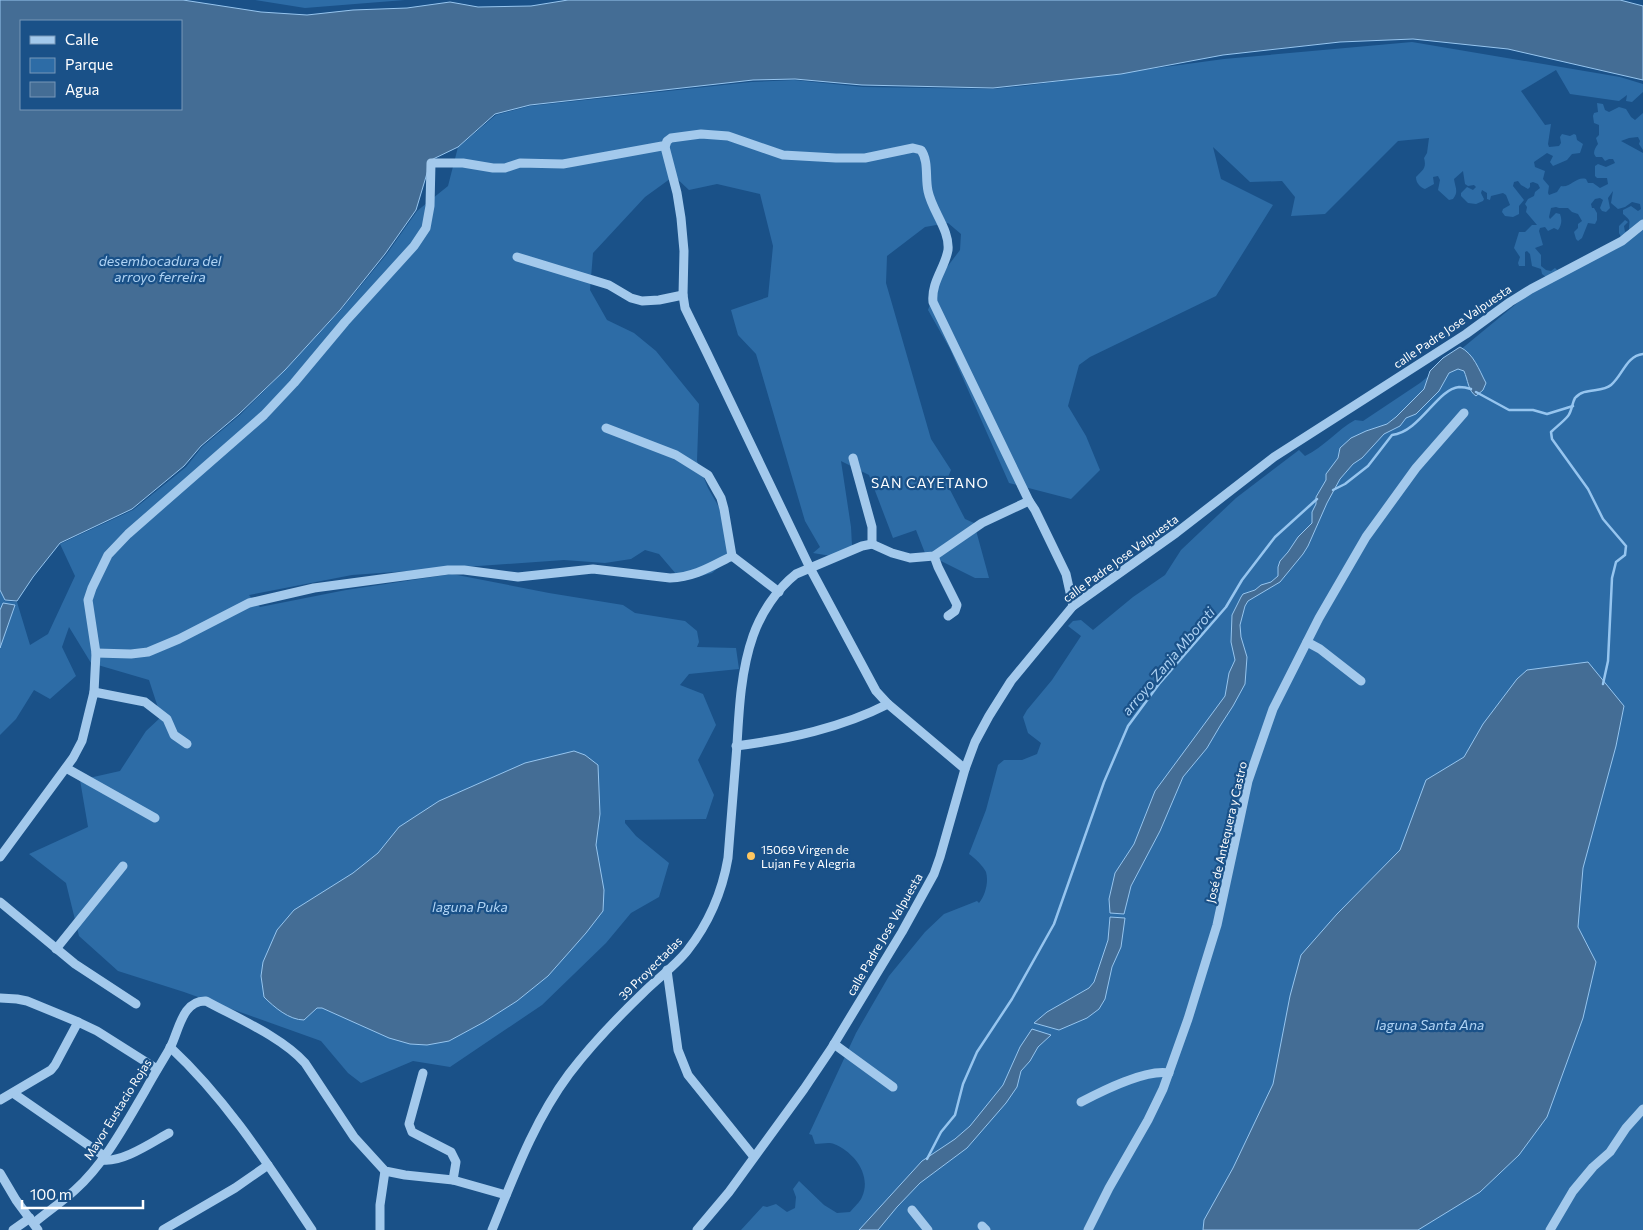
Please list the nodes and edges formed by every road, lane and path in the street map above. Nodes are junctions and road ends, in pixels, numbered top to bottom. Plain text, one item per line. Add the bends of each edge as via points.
1 (665, 147) junction
2 (1643, 224) edge
3 (517, 256) dead end
4 (683, 295) junction
5 (1464, 413) dead end
6 (606, 428) dead end
7 (853, 458) dead end
8 (1029, 501) junction
9 (872, 544) junction
10 (732, 556) junction
11 (934, 556) junction
12 (810, 568) junction
13 (779, 592) junction
14 (1073, 606) junction
15 (948, 616) dead end
16 (1307, 642) junction
17 (96, 653) junction
18 (1361, 680) dead end
19 (94, 692) junction
20 (888, 704) junction
21 (187, 744) dead end
22 (736, 746) junction
23 (66, 768) junction
24 (965, 769) junction
25 (155, 818) dead end
26 (0, 857) edge
27 (123, 866) dead end
28 (0, 902) edge
29 (56, 949) junction
30 (667, 970) junction
31 (0, 998) edge
32 (136, 1004) dead end
33 (78, 1022) junction
34 (834, 1044) junction
35 (170, 1047) junction
36 (157, 1069) junction
37 (423, 1073) dead end
38 (1169, 1073) junction
39 (893, 1087) dead end
40 (13, 1093) junction
41 (0, 1100) edge
42 (1081, 1102) dead end
43 (1643, 1109) edge
44 (169, 1133) dead end
45 (754, 1156) junction
46 (103, 1158) junction
47 (268, 1165) junction
48 (385, 1171) junction
49 (0, 1174) edge
50 (453, 1180) junction
51 (506, 1195) junction
52 (912, 1210) dead end
53 (34, 1224) edge
54 (14, 1230) edge
55 (163, 1230) edge
56 (312, 1230) edge
57 (380, 1230) edge
58 (492, 1230) edge
59 (697, 1230) edge
60 (928, 1230) edge
61 (1088, 1230) edge
62 (1550, 1230) edge

1 - 4 street via 681,218
1 - 8 street via 671,138 701,134 728,136 783,155 866,158 913,148 921,150 928,191 948,237 948,251 933,286 932,302
1 - 17 street via 564,164 520,163 499,168 431,163 426,228 414,246 264,415 108,555 88,600
2 - 14 street, calle Padre Jose Valpuesta via 1622,241 1510,302 1466,334 1282,451 1182,529
3 - 4 street via 609,285 642,301
4 - 12 street via 689,319
5 - 16 street, José de Antequera y Castro via 1416,468 1366,537
6 - 10 street via 668,451 708,475 724,509
7 - 9 street via 872,527
8 - 11 street via 982,523
8 - 14 street via 1066,574
9 - 11 street via 910,558
9 - 12 street, 39 Proyectadas
10 - 13 street
10 - 17 street via 694,575 670,578 593,569 518,577 464,570 314,588 249,603 148,652
11 - 15 street via 957,605
12 - 13 street, 39 Proyectadas via 796,574
12 - 20 street via 876,691
13 - 22 street, 39 Proyectadas via 764,612 748,649
14 - 24 street, calle Padre Jose Valpuesta via 1011,681 984,724
16 - 18 street
16 - 38 street, José de Antequera y Castro via 1273,709 1248,781 1217,925
17 - 19 street
19 - 21 street via 145,702 167,719 174,735
19 - 23 street via 82,741
20 - 22 street via 825,729 792,738
20 - 24 street
22 - 30 street, 39 Proyectadas via 724,878 716,903 699,934
23 - 25 street
23 - 26 street
24 - 34 street, calle Padre Jose Valpuesta via 934,874
27 - 29 street
28 - 29 street
29 - 32 street
30 - 45 street via 678,1050 688,1074
30 - 51 street, 39 Proyectadas via 604,1033 568,1075 533,1133
31 - 33 street via 27,1001
33 - 36 street
33 - 40 street via 56,1065
34 - 39 street
34 - 45 street, calle Padre Jose Valpuesta
35 - 36 street, Mayor Eustacio Rojas
35 - 47 street via 204,1081
35 - 48 street, Mayor Eustacio Rojas via 187,1009 195,1002 206,1000 298,1055 354,1137
36 - 46 street, Mayor Eustacio Rojas
37 - 50 street via 409,1128 451,1152 456,1162
38 - 42 street via 1142,1076
38 - 61 street, José de Antequera y Castro via 1148,1120
40 - 41 street
40 - 46 street
43 - 62 street via 1610,1152 1573,1191
44 - 46 street via 120,1158 110,1161
45 - 59 street, calle Padre Jose Valpuesta
46 - 53 street, Mayor Eustacio Rojas via 75,1190
47 - 55 street
47 - 56 street
48 - 50 street
48 - 57 street
49 - 53 street
50 - 51 street
51 - 58 street, 39 Proyectadas
52 - 60 street
53 - 54 street, Mayor Eustacio Rojas

